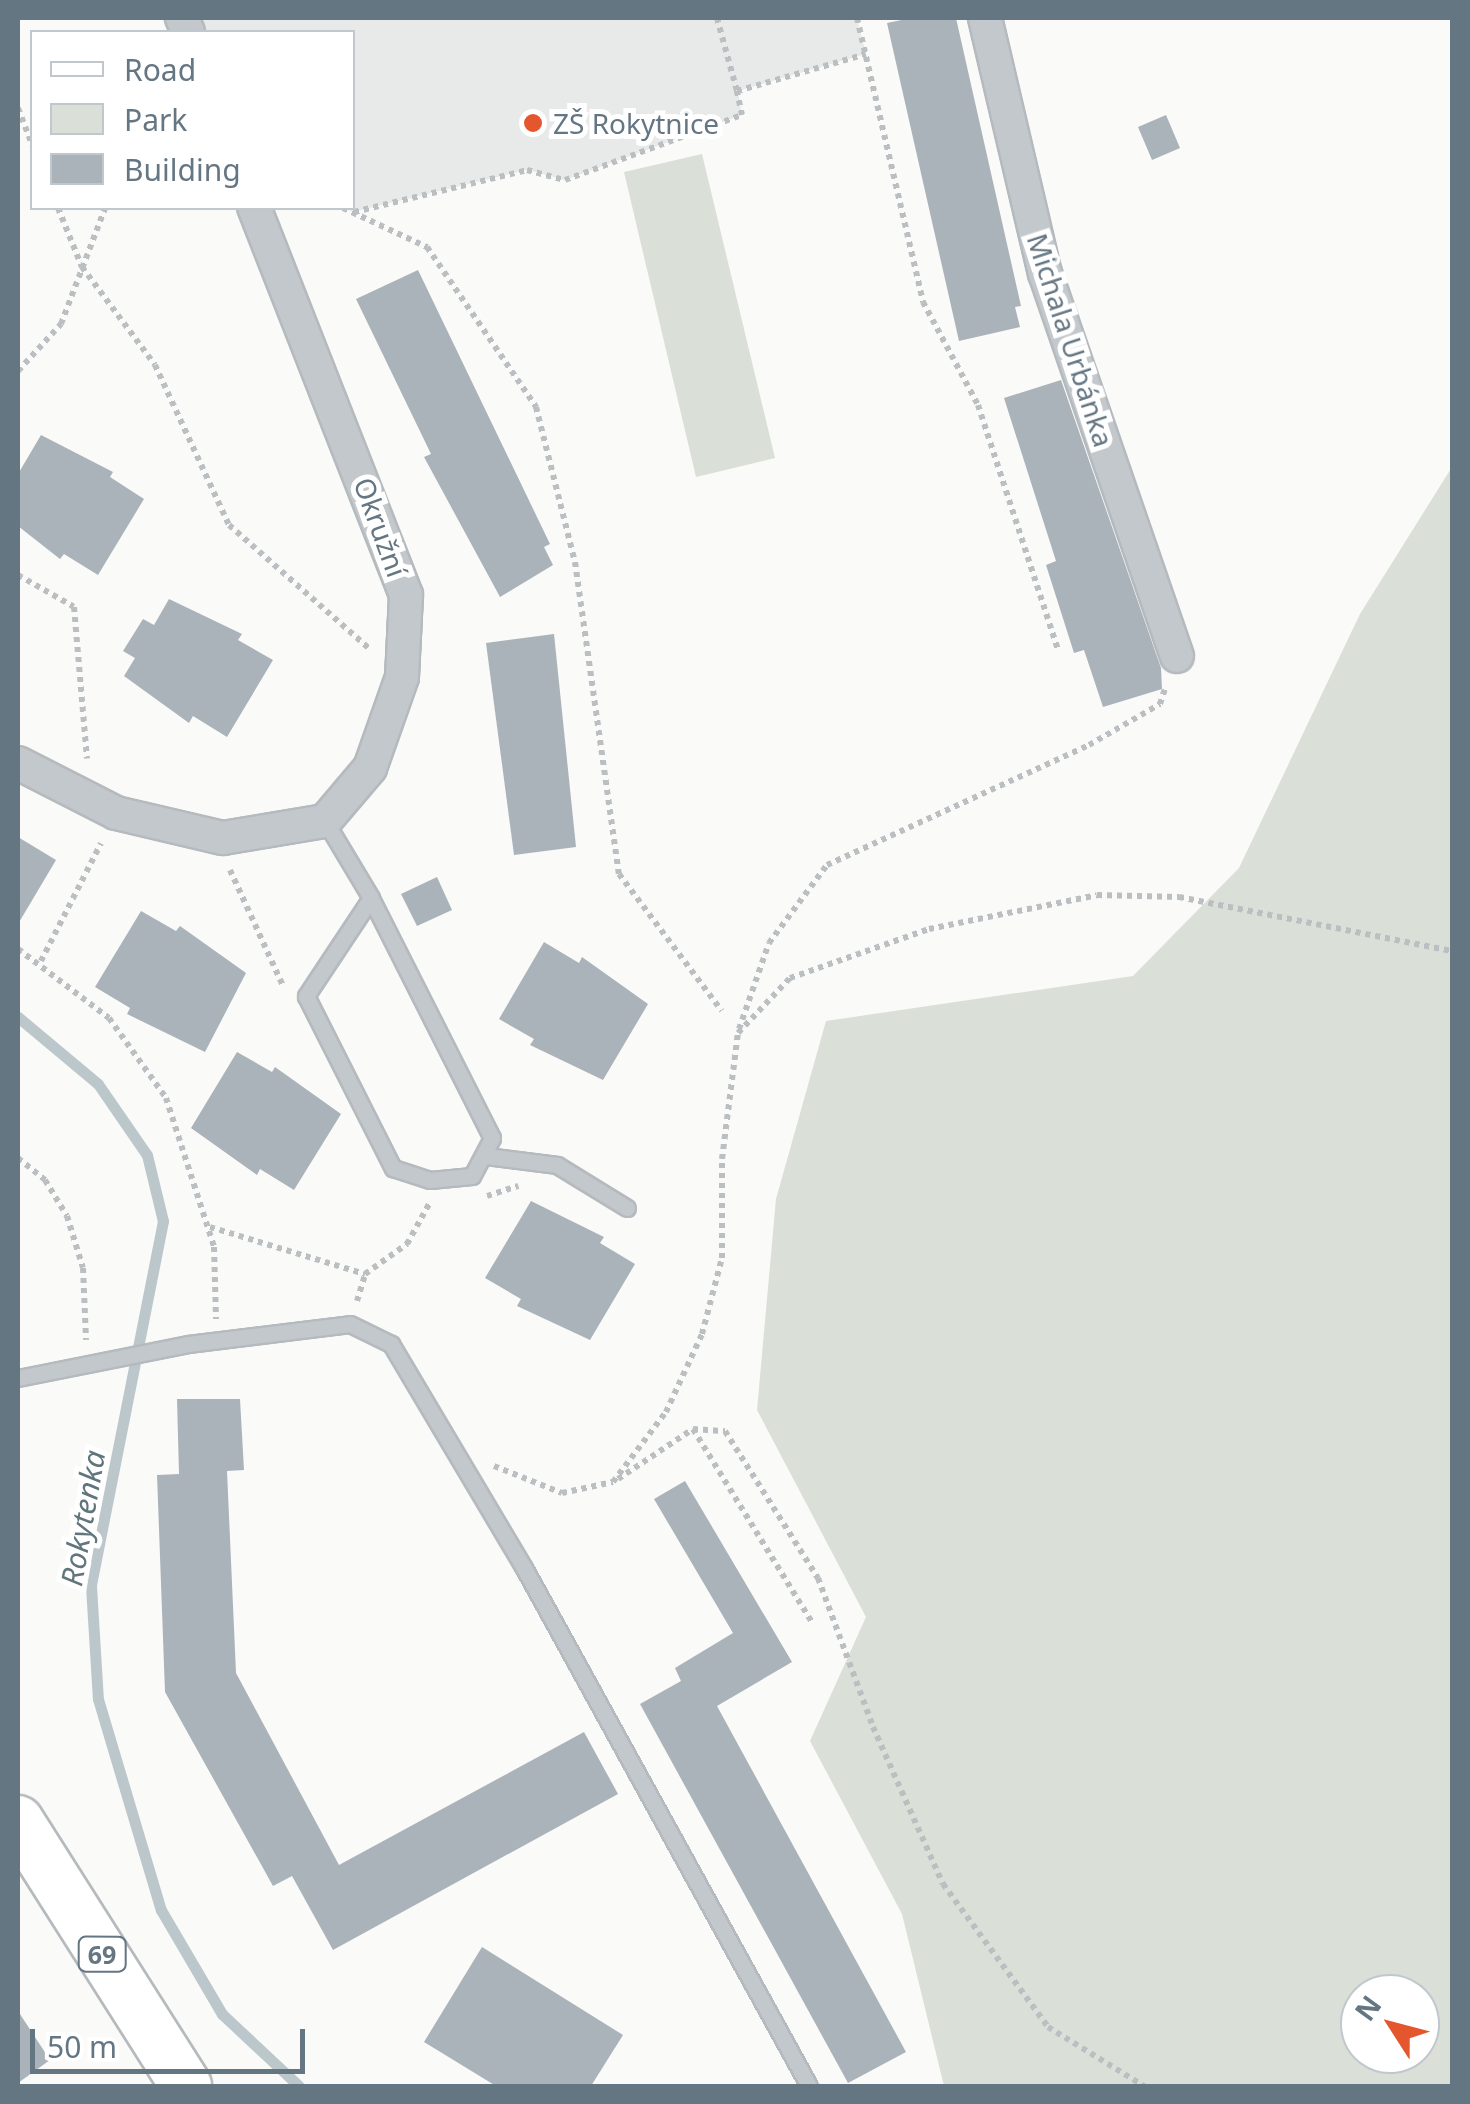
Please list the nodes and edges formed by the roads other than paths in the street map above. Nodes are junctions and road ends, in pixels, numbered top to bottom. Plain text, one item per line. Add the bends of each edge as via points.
1 (985, 18) edge
2 (255, 210) edge
3 (1177, 656) road end
4 (18, 763) edge
5 (325, 820) junction
6 (372, 898) junction
7 (486, 1156) junction
8 (627, 1208) dead end
9 (18, 1378) edge
10 (18, 1822) edge
11 (186, 2086) edge
12 (809, 2086) edge

1 - 3 street, Michala Urbánka via 1045,273
2 - 5 street, Okružní via 406,594 402,677 370,768
4 - 5 street via 116,813 222,838
5 - 6 lane
6 - 7 lane via 492,1138
6 - 7 lane via 306,996 394,1168 430,1180 472,1176
7 - 8 lane via 558,1164
9 - 12 lane via 188,1344 350,1324 391,1344
10 - 11 main road, 69

